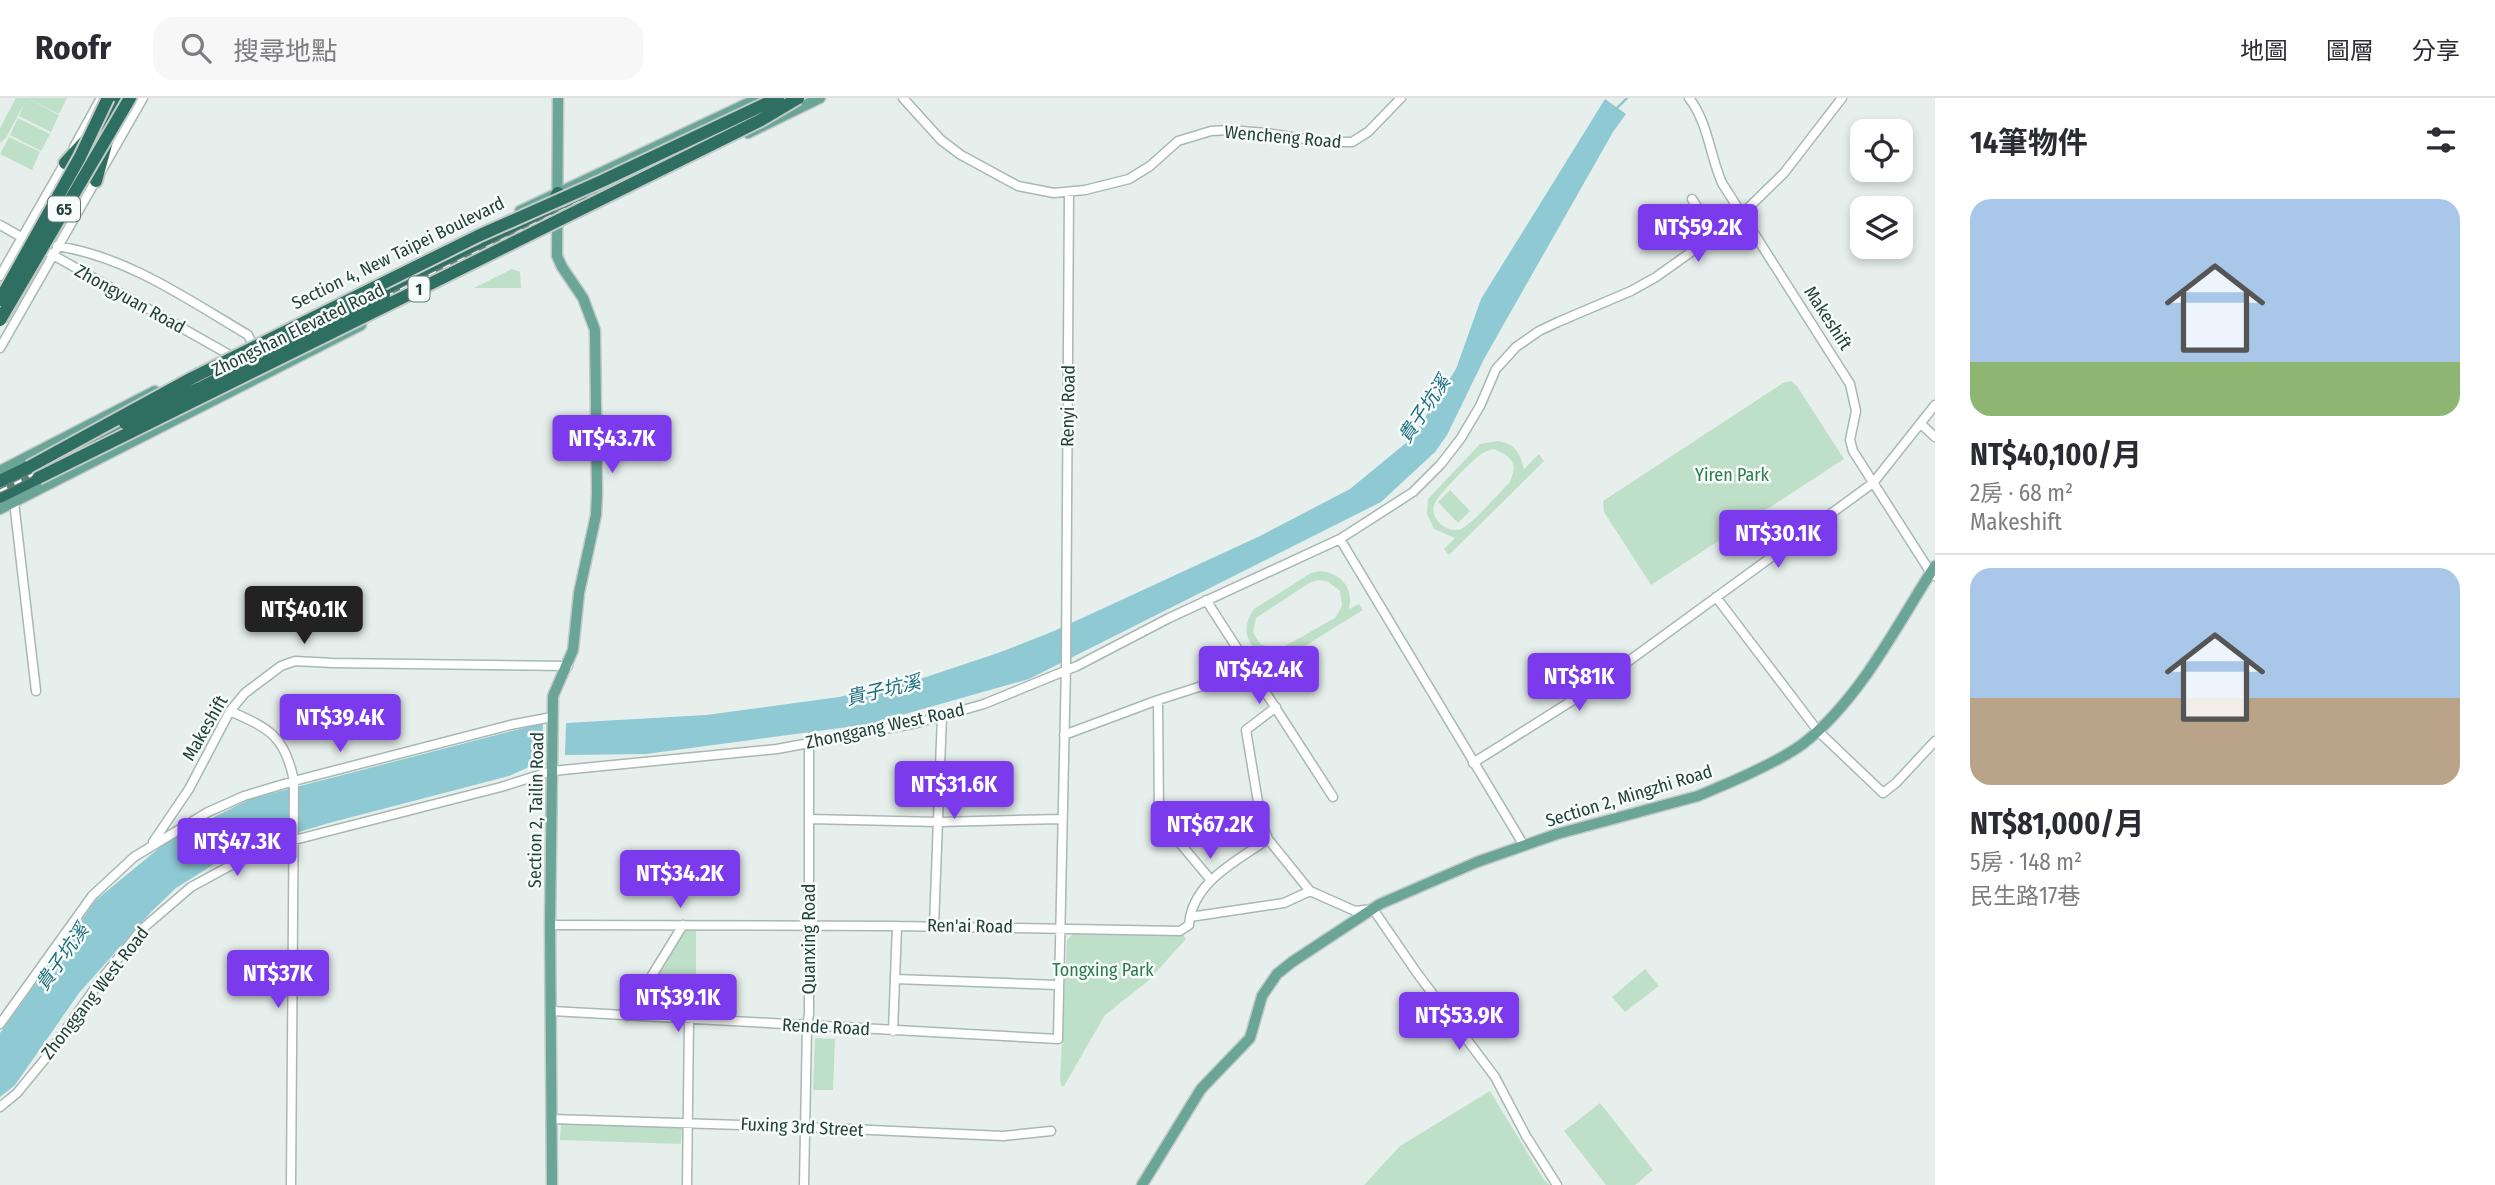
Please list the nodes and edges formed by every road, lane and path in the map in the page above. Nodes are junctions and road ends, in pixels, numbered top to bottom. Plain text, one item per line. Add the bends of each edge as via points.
1 (101, 98) edge
2 (130, 98) edge
3 (144, 98) edge
4 (558, 98) edge
5 (759, 98) edge
6 (778, 98) edge
7 (798, 98) edge
8 (820, 98) edge
9 (903, 98) edge
10 (1401, 98) edge
11 (1689, 98) edge
12 (1842, 98) edge
13 (115, 101) edge
14 (688, 132) junction
15 (699, 157) junction
16 (65, 163) junction
17 (96, 181) junction
18 (1069, 192) junction
19 (558, 193) junction
20 (1692, 199) dead end
21 (1742, 214) junction
22 (545, 216) junction
23 (0, 225) edge
24 (557, 225) junction
25 (1715, 235) junction
26 (23, 238) junction
27 (59, 247) junction
28 (54, 256) junction
29 (0, 276) edge
30 (0, 300) edge
31 (0, 320) edge
32 (252, 343) junction
33 (0, 348) edge
34 (229, 354) junction
35 (245, 364) junction
36 (255, 379) junction
37 (200, 388) junction
38 (1935, 405) edge
39 (1921, 424) junction
40 (1935, 437) edge
41 (29, 467) junction
42 (0, 471) edge
43 (38, 478) junction
44 (0, 481) edge
45 (1873, 482) junction
46 (0, 489) edge
47 (0, 497) edge
48 (14, 502) junction
49 (0, 509) edge
50 (1340, 539) junction
51 (1934, 572) edge
52 (1716, 597) junction
53 (1206, 600) junction
54 (568, 666) junction
55 (1065, 668) junction
56 (1252, 670) junction
57 (36, 691) dead end
58 (1158, 700) junction
59 (1276, 707) junction
60 (230, 711) junction
61 (942, 715) junction
62 (552, 720) junction
63 (1818, 731) junction
64 (1064, 735) junction
65 (811, 740) junction
66 (1935, 741) edge
67 (1473, 763) junction
68 (552, 766) junction
69 (294, 783) junction
70 (1334, 797) dead end
71 (809, 819) junction
72 (1062, 819) junction
73 (939, 822) junction
74 (294, 837) junction
75 (1268, 839) junction
76 (1523, 844) junction
77 (149, 847) junction
78 (1210, 879) junction
79 (1310, 891) junction
80 (1373, 909) junction
81 (1190, 917) junction
82 (550, 925) junction
83 (683, 925) junction
84 (810, 925) junction
85 (897, 926) junction
86 (934, 926) junction
87 (1059, 927) junction
88 (895, 978) junction
89 (1058, 985) junction
90 (552, 1011) junction
91 (627, 1016) junction
92 (689, 1020) junction
93 (0, 1024) edge
94 (807, 1026) junction
95 (893, 1031) junction
96 (0, 1107) edge
97 (552, 1119) junction
98 (688, 1122) junction
99 (805, 1127) junction
100 (1051, 1130) dead end
101 (291, 1185) edge
102 (552, 1185) edge
103 (687, 1185) edge
104 (804, 1185) edge
105 (1142, 1185) edge
106 (1557, 1185) edge

1 - 16 street
2 - 31 highway, 65, bridge
3 - 17 street
4 - 19 main road
5 - 14 main road, 1
6 - 41 highway, Zhongshan Elevated Road / 1, bridge via 478,236 192,378
7 - 43 highway, Zhongshan Elevated Road / 1, bridge
8 - 15 main road, 1
9 - 18 street, Wencheng Road via 941,140 1006,181 1031,190
10 - 18 street, Wencheng Road via 1352,142 1210,131 1178,141 1129,179
11 - 21 street, Makeshift via 1702,120 1722,183
12 - 21 street, Zhonggang West Road via 1784,173
13 - 16 highway
13 - 17 highway
13 - 30 highway, 65, bridge
14 - 15 main road via 702,141
14 - 19 main road, 1
15 - 24 main road, 1
16 - 26 street
17 - 27 street
18 - 55 street, Renyi Road
19 - 22 highway
19 - 24 main road
19 - 32 main road, Section 4, New Taipei Boulevard / 1
20 - 25 street
21 - 25 street, Zhonggang West Road
21 - 45 street, Makeshift via 1850,384 1856,411 1850,440
22 - 24 highway
22 - 37 highway, bridge
23 - 26 street, Zhongyuan Road
24 - 36 main road, 1
24 - 54 main road via 557,256 592,316 597,352 596,515
25 - 50 street, Zhonggang West Road via 1656,277 1549,326 1516,347 1496,369 1461,438 1441,464 1413,492
26 - 27 street
26 - 28 street, Zhongyuan Road
26 - 29 street
27 - 28 street
27 - 32 street via 136,271 248,335
28 - 33 street
28 - 34 street, Zhongyuan Road
32 - 34 main road, Section 4, New Taipei Boulevard / 1
32 - 35 main road
34 - 35 street, Zhongyuan Road
34 - 42 main road, Section 4, New Taipei Boulevard / 1
35 - 36 street, Zhongyuan Road
35 - 46 main road
36 - 48 main road, 1
37 - 41 highway, bridge
37 - 43 highway, bridge
38 - 39 street
39 - 40 street
39 - 45 street
41 - 44 highway, Zhongshan Elevated Road / 1
43 - 47 highway, Zhongshan Elevated Road / 1
45 - 51 street
45 - 52 street
48 - 49 main road, 1
48 - 57 street via 28,592
50 - 53 street, Zhonggang West Road
50 - 67 street
51 - 63 main road, Section 2, Mingzhi Road via 1858,683
52 - 63 street
52 - 67 street via 1589,690
53 - 55 street, Zhonggang West Road
53 - 56 street
54 - 60 street, Makeshift via 295,661 261,680
54 - 62 main road, Section 2, Tailin Road via 553,696
55 - 61 street, Zhonggang West Road via 984,704
55 - 64 street
56 - 58 street
56 - 59 street
58 - 64 street
58 - 78 street via 1159,818
59 - 70 street
59 - 75 street via 1246,730
60 - 69 street via 276,737 289,757
60 - 77 street, Makeshift via 189,789
61 - 65 street, Zhonggang West Road
61 - 73 street
62 - 68 main road, Section 2, Tailin Road
62 - 69 street via 510,725
63 - 66 street via 1883,793
63 - 76 main road, Section 2, Mingzhi Road via 1785,754 1698,796
64 - 72 street
65 - 68 street, Zhonggang West Road via 694,759
65 - 71 street, Quanxing Road
67 - 76 street
68 - 74 street, Zhonggang West Road via 501,787
68 - 82 main road, Section 2, Tailin Road
69 - 74 street
69 - 77 street via 208,811
71 - 73 street
71 - 84 street, Quanxing Road
72 - 73 street
72 - 87 street
73 - 86 street
74 - 96 street, Zhonggang West Road via 252,853 162,909 108,971 17,1093
74 - 101 street
75 - 78 street
75 - 79 street
76 - 80 main road, Section 2, Mingzhi Road
77 - 93 street via 92,896
78 - 81 street
79 - 80 street via 1355,911
79 - 81 street, Ren'ai Road via 1284,903
80 - 105 main road, Section 2, Mingzhi Road via 1271,981 1258,1005 1250,1038 1201,1089
80 - 106 street via 1495,1077
81 - 87 street, Ren'ai Road via 1189,925 1180,931
82 - 83 street, Ren'ai Road
82 - 90 main road, Section 2, Tailin Road
83 - 84 street, Ren'ai Road
83 - 91 street
84 - 85 street, Ren'ai Road
84 - 94 street, Quanxing Road
85 - 86 street, Ren'ai Road
85 - 88 street
86 - 87 street, Ren'ai Road
87 - 89 street
88 - 89 street
88 - 95 street
89 - 95 street, Rende Road via 1058,1039
90 - 91 street, Rende Road
90 - 97 main road
91 - 92 street, Rende Road
92 - 94 street, Rende Road
92 - 98 street
94 - 95 street, Rende Road
94 - 99 street, Quanxing Road
97 - 98 street, Fuxing 3rd Street
97 - 102 main road
98 - 99 street, Fuxing 3rd Street
98 - 103 street
99 - 100 street, Fuxing 3rd Street via 1003,1136
99 - 104 street, Quanxing Road

